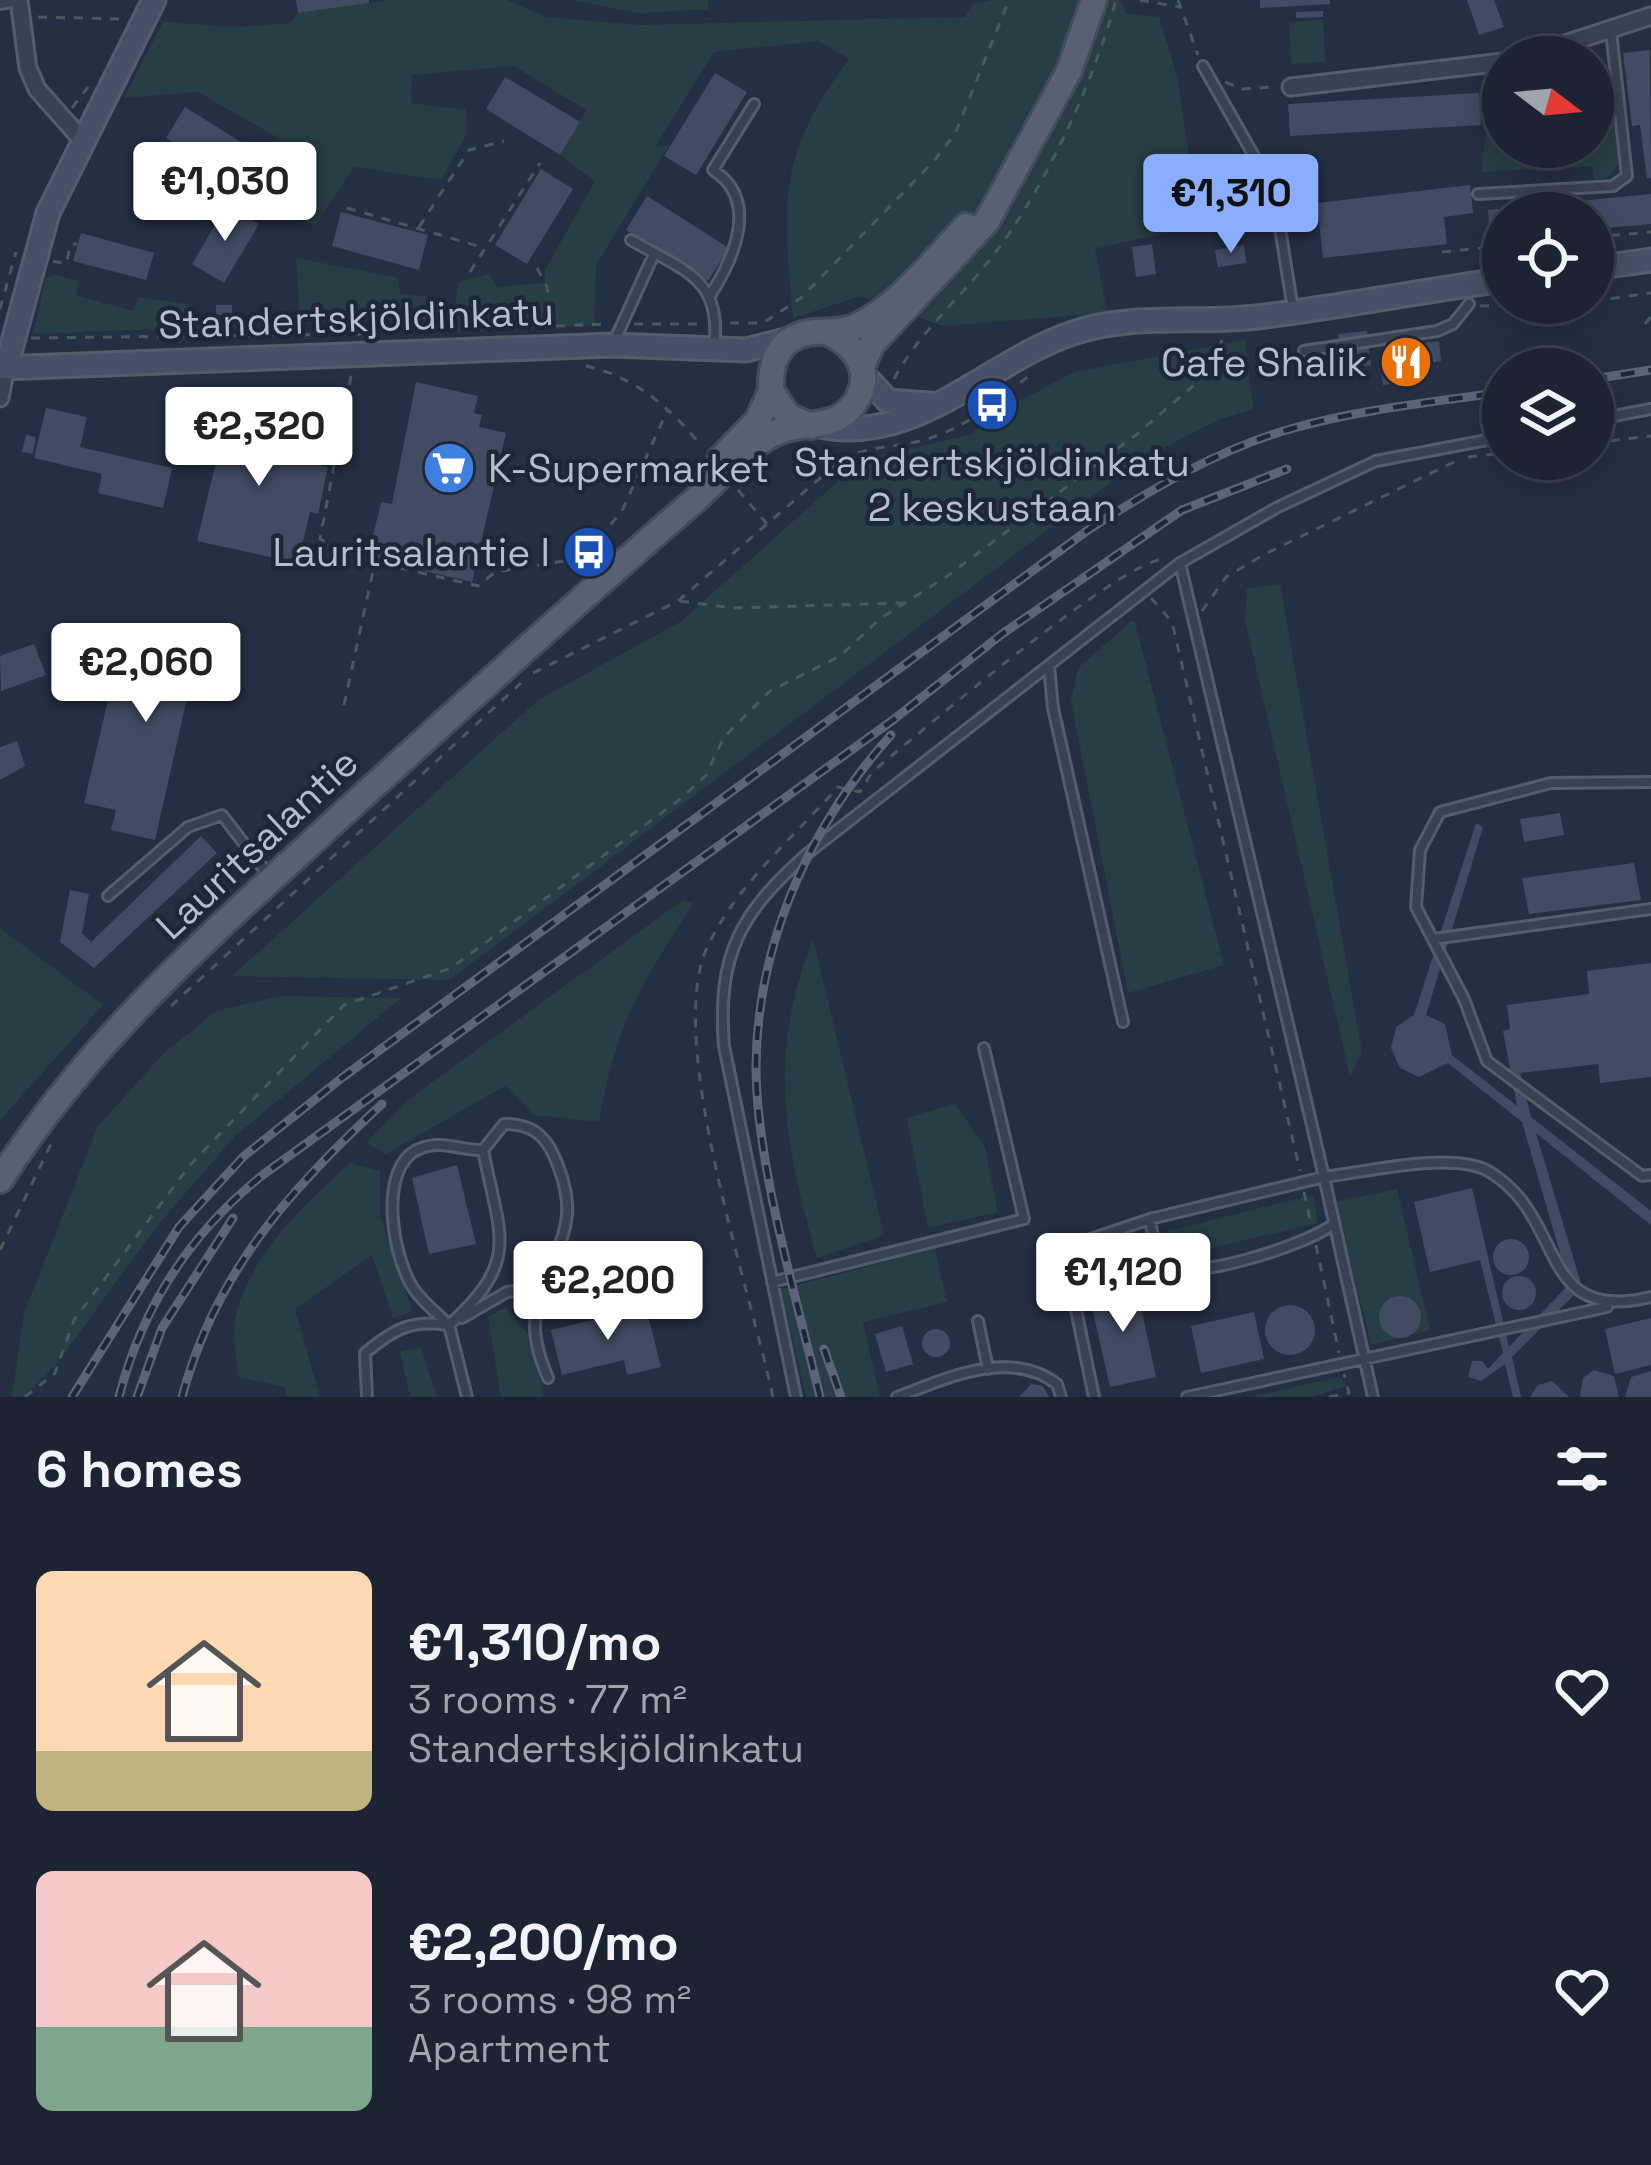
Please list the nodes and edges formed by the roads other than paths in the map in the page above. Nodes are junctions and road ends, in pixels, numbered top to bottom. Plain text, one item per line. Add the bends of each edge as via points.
1 (154, 0) edge
2 (1094, 0) edge
3 (0, 4) edge
4 (20, 7) edge
5 (1651, 16) edge
6 (1611, 29) junction
7 (1590, 36) edge
8 (1482, 64) edge
9 (1203, 67) road end
10 (1291, 87) road end
11 (754, 104) dead end
12 (83, 141) junction
13 (1018, 166) junction
14 (1478, 194) dead end
15 (631, 240) dead end
16 (654, 254) junction
17 (1651, 260) edge
18 (1614, 265) edge
19 (1482, 283) edge
20 (712, 294) junction
21 (1469, 304) road end
22 (1293, 311) junction
23 (827, 332) junction
24 (793, 338) junction
25 (612, 345) junction
26 (714, 350) junction
27 (1304, 351) dead end
28 (3, 367) edge
29 (863, 371) junction
30 (771, 388) junction
31 (0, 398) edge
32 (943, 401) junction
33 (1651, 409) edge
34 (1614, 415) edge
35 (815, 426) junction
36 (1482, 440) edge
37 (1180, 563) junction
38 (591, 587) junction
39 (1048, 665) junction
40 (1651, 782) edge
41 (272, 879) junction
42 (108, 896) dead end
43 (1651, 909) edge
44 (1433, 939) junction
45 (1123, 1022) dead end
46 (984, 1048) dead end
47 (483, 1150) junction
48 (1651, 1175) edge
49 (1324, 1177) junction
50 (0, 1180) edge
51 (1150, 1219) junction
52 (1334, 1223) junction
53 (591, 1282) dead end
54 (772, 1282) junction
55 (544, 1285) junction
56 (1651, 1297) edge
57 (1614, 1306) junction
58 (978, 1321) dead end
59 (449, 1325) junction
60 (1364, 1356) junction
61 (988, 1369) junction
62 (548, 1378) dead end
63 (367, 1397) edge
64 (466, 1397) edge
65 (796, 1397) edge
66 (897, 1397) edge
67 (1061, 1397) edge
68 (1094, 1397) edge
69 (1186, 1397) edge
70 (1372, 1397) edge

1 - 12 street
2 - 13 main road via 1069,71
3 - 4 lane
4 - 12 street via 28,68
5 - 6 street
6 - 7 street
6 - 14 lane via 1627,176 1613,186
8 - 10 street
9 - 22 lane via 1274,191
11 - 20 lane via 713,170 728,182 740,216 734,252
12 - 28 street via 49,214
13 - 23 main road via 870,319
13 - 29 main road via 964,251 879,336
15 - 16 lane
16 - 20 lane
16 - 25 lane
17 - 18 street
19 - 22 street
20 - 26 lane
21 - 27 lane via 1437,331
22 - 32 street via 1077,331
23 - 24 main road
23 - 29 main road via 851,346
24 - 26 street, Standertskjöldinkatu
24 - 30 main road via 776,357
25 - 26 street, Standertskjöldinkatu
25 - 28 street, Standertskjöldinkatu
26 - 30 street, Standertskjöldinkatu via 760,372
28 - 31 street
29 - 32 street via 879,395 899,405
29 - 35 main road via 852,408
30 - 35 main road via 788,416
30 - 38 main road, Lauritsalantie via 744,435
32 - 35 street via 896,423
33 - 34 lane
35 - 38 main road, Lauritsalantie via 769,437
36 - 37 lane via 1376,460
37 - 39 lane
37 - 49 lane
38 - 41 main road, Lauritsalantie
39 - 45 lane
39 - 54 lane via 808,853 741,926 721,1001 724,1046
40 - 44 lane via 1551,783 1440,812 1420,850 1416,907
41 - 42 lane via 222,815 188,826
41 - 50 main road, Lauritsalantie via 95,1048
43 - 44 lane
44 - 48 lane via 1487,1061
46 - 54 lane via 1024,1219
47 - 55 lane via 504,1124 525,1124 547,1141 571,1209
47 - 59 lane via 501,1254 488,1289
47 - 59 lane via 417,1149 397,1169 391,1199 413,1290
49 - 51 lane
49 - 52 lane
49 - 57 lane via 1454,1162 1485,1169 1522,1198 1571,1285
51 - 52 lane via 1159,1261 1197,1272 1311,1239
51 - 68 lane via 1079,1243 1069,1276
52 - 60 lane
53 - 55 lane
54 - 65 lane
55 - 59 lane via 507,1292
55 - 62 lane via 535,1318
56 - 57 lane
57 - 60 lane
58 - 61 lane
59 - 63 lane via 419,1320 365,1353
59 - 64 lane
60 - 69 lane
60 - 70 lane
61 - 66 lane
61 - 67 lane via 1038,1370

